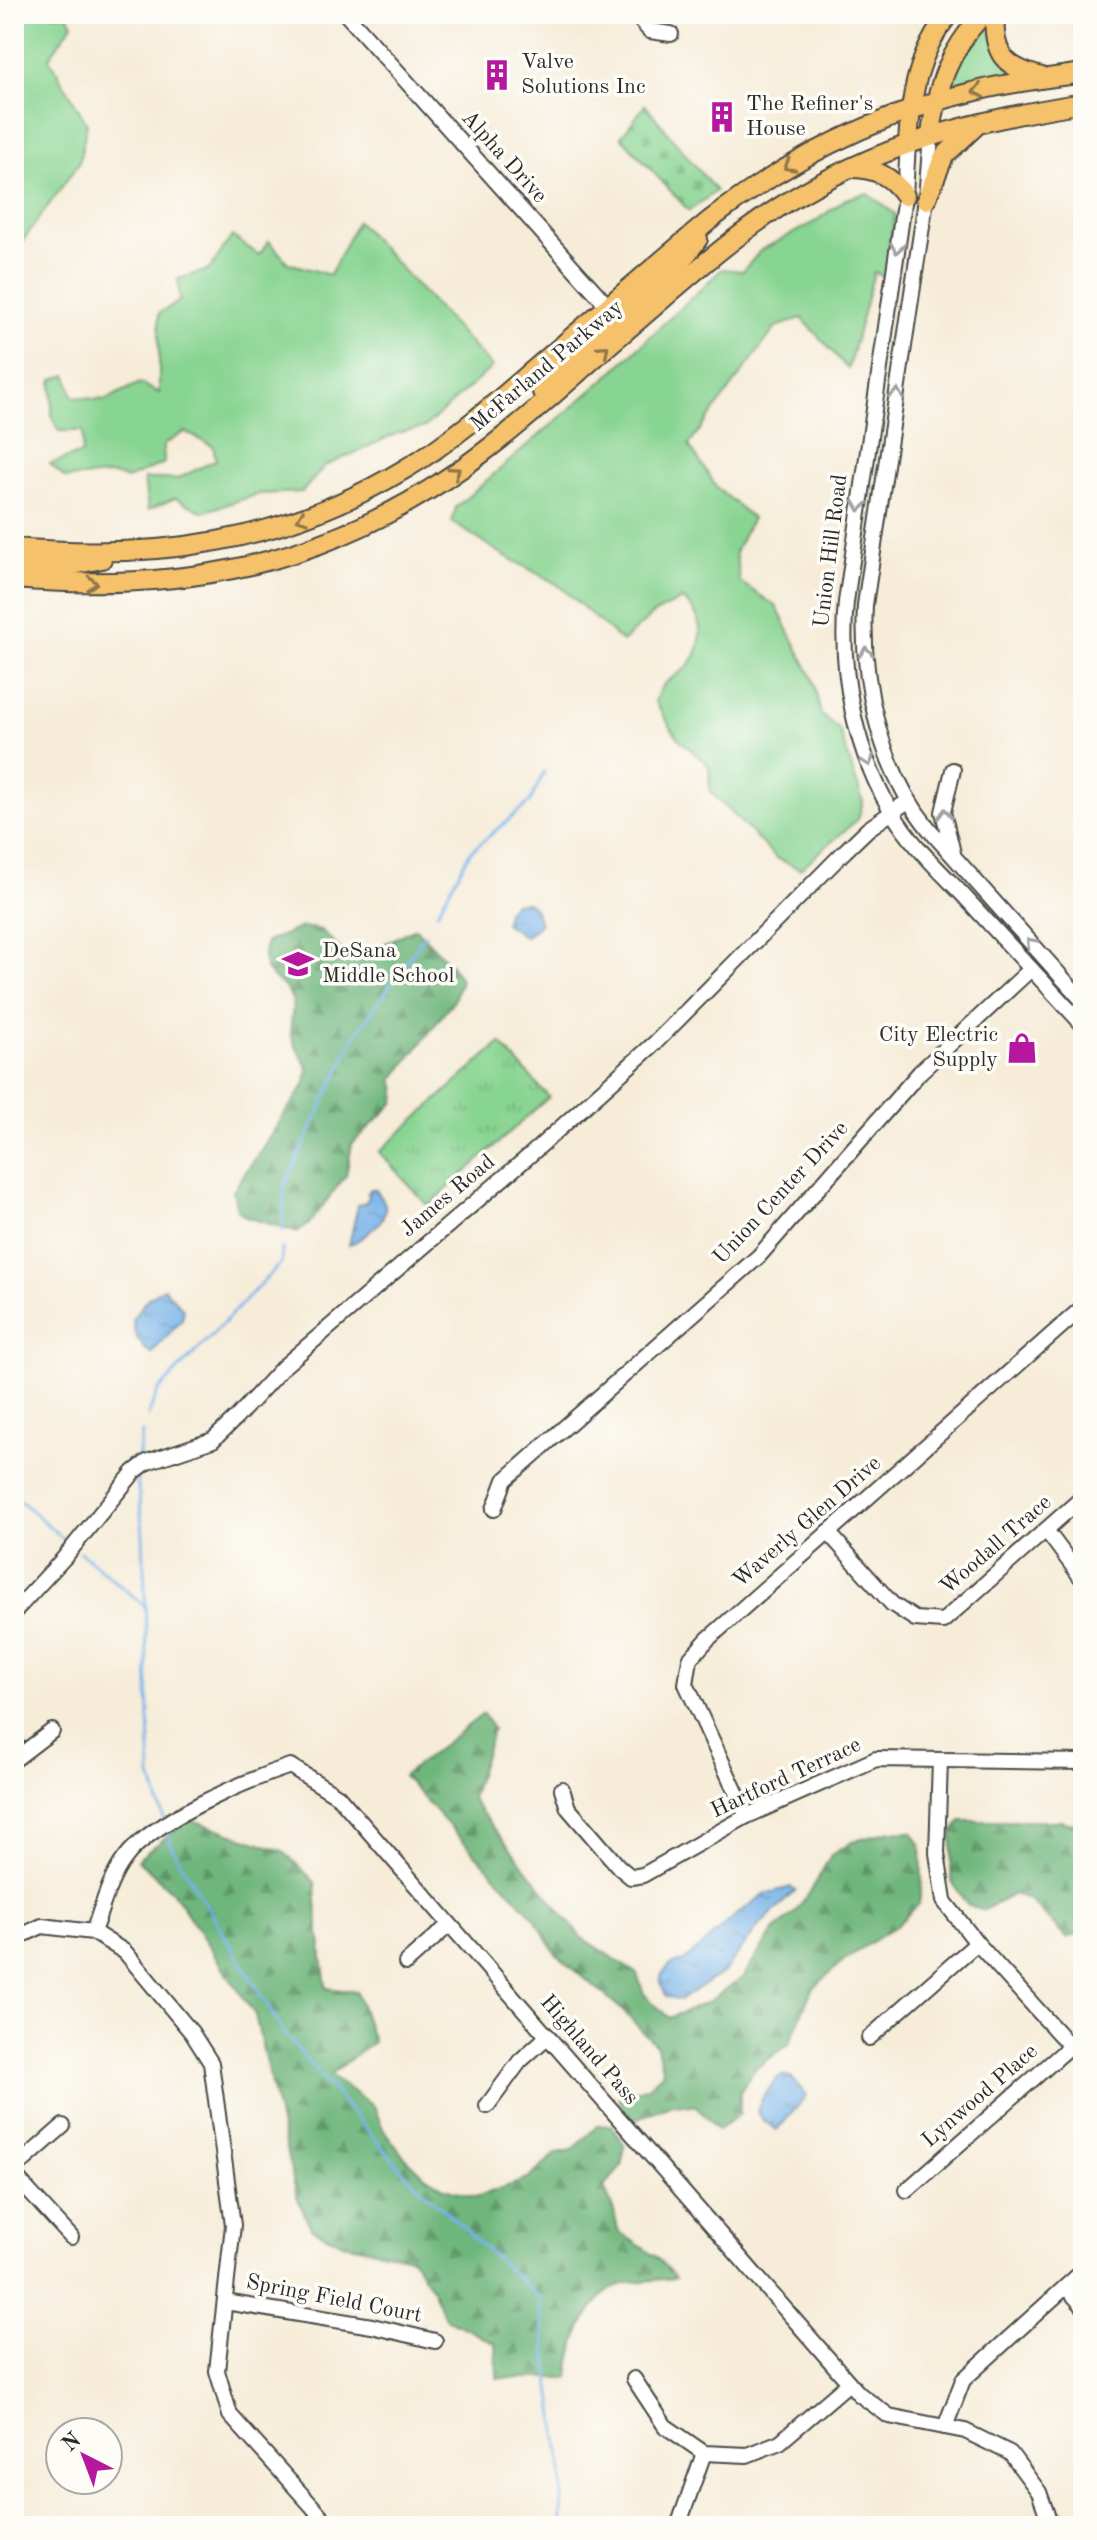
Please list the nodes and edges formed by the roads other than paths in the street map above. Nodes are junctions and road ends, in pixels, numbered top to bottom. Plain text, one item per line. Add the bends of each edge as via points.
1 (346, 14) edge
2 (635, 14) edge
3 (949, 14) edge
4 (983, 14) edge
5 (995, 14) edge
6 (671, 34) dead end
7 (1083, 73) edge
8 (1048, 78) junction
9 (935, 102) junction
10 (1083, 103) edge
11 (910, 110) junction
12 (983, 121) junction
13 (931, 135) junction
14 (908, 143) junction
15 (850, 168) junction
16 (905, 196) junction
17 (926, 200) junction
18 (618, 317) junction
19 (369, 524) junction
20 (400, 527) dead end
21 (14, 548) edge
22 (124, 553) junction
23 (14, 563) edge
24 (14, 579) edge
25 (953, 770) dead end
26 (908, 801) junction
27 (892, 812) junction
28 (954, 857) junction
29 (1031, 969) junction
30 (1083, 1001) edge
31 (1083, 1025) edge
32 (1083, 1307) edge
33 (1083, 1497) edge
34 (494, 1509) dead end
35 (1046, 1530) junction
36 (828, 1532) junction
37 (1083, 1580) edge
38 (14, 1612) edge
39 (52, 1731) dead end
40 (14, 1760) edge
41 (940, 1760) junction
42 (1083, 1762) edge
43 (562, 1789) dead end
44 (747, 1816) junction
45 (449, 1925) junction
46 (93, 1932) junction
47 (14, 1939) edge
48 (977, 1943) junction
49 (406, 1963) dead end
50 (1083, 2035) edge
51 (548, 2036) junction
52 (869, 2038) dead end
53 (1070, 2046) junction
54 (487, 2106) dead end
55 (63, 2126) dead end
56 (14, 2172) edge
57 (907, 2190) dead end
58 (71, 2237) dead end
59 (1083, 2271) edge
60 (1066, 2287) junction
61 (225, 2302) junction
62 (1083, 2306) edge
63 (435, 2341) dead end
64 (634, 2379) dead end
65 (849, 2383) junction
66 (945, 2427) junction
67 (704, 2453) junction
68 (330, 2526) edge
69 (678, 2526) edge
70 (1051, 2526) edge

1 - 18 street, Alpha Drive
2 - 6 street via 650,31
3 - 11 main road, Union Hill Road via 924,52
4 - 9 main road, Union Hill Road via 956,48
5 - 8 main road via 1001,56 1023,71
7 - 8 main road, McFarland Parkway
8 -> 9 main road, McFarland Parkway
9 - 11 main road, McFarland Parkway
9 - 13 main road, Union Hill Road
10 - 12 main road, McFarland Parkway
11 - 14 main road, Union Hill Road
11 -> 18 main road, McFarland Parkway via 861,129 761,183 710,220
12 - 13 main road, McFarland Parkway
12 - 17 main road via 944,156
13 - 14 main road, McFarland Parkway
13 - 17 street, Union Hill Road
14 - 15 main road, McFarland Parkway
14 - 16 street, Union Hill Road
15 - 16 main road via 878,171
15 - 18 main road, McFarland Parkway via 794,199
16 -> 27 street, Union Hill Road via 843,629 860,736
26 -> 17 street, Union Hill Road via 874,706 864,631
19 -> 18 main road, McFarland Parkway via 450,476 523,419 564,367
18 -> 22 main road, McFarland Parkway via 374,487 320,512 245,536
19 - 20 main road
24 -> 19 main road, McFarland Parkway via 125,584 200,576 286,556
21 - 22 main road, McFarland Parkway
22 - 23 main road via 68,566
28 -> 25 street via 943,812
26 - 27 street, James Road
26 - 28 street, Union Hill Road
27 - 29 street, Union Hill Road via 918,848
27 - 38 street, James Road via 845,851 614,1080 294,1357 213,1440 147,1462 134,1472
30 -> 28 street, Union Hill Road
29 - 31 street, Union Hill Road
29 - 34 street, Union Center Drive via 920,1072 759,1256 505,1480
32 - 36 street, Waverly Glen Drive
33 - 35 street, Woodall Trace
35 - 36 street, Woodall Trace via 943,1621 915,1619 892,1604
35 - 37 street
36 - 44 street, Waverly Glen Drive via 690,1659 686,1684
39 - 40 street
41 - 42 street, Hartford Terrace
41 - 44 street, Hartford Terrace via 876,1759
41 - 48 street via 937,1853 944,1901
43 - 44 street, Hartford Terrace via 568,1808 631,1877
45 - 46 street, Highland Pass via 338,1796 290,1766 240,1783 149,1835 125,1858
45 - 49 street
45 - 51 street, Highland Pass
46 - 47 street via 42,1926
46 - 61 street via 125,1952 211,2063 233,2225
48 - 52 street
48 - 53 street
50 - 53 street, Lynwood Place
51 - 54 street via 520,2061
51 - 65 street, Highland Pass
53 - 57 street, Lynwood Place
55 - 56 street
56 - 58 street
59 - 60 street
60 - 62 street
60 - 66 street via 963,2380
61 - 63 street, Spring Field Court
61 - 68 street via 217,2371 230,2415
64 - 67 street via 665,2426
65 - 66 street, Highland Pass via 889,2416
65 - 67 street via 780,2442 747,2455
66 - 70 street, Highland Pass via 1010,2453 1039,2492
67 - 69 street

